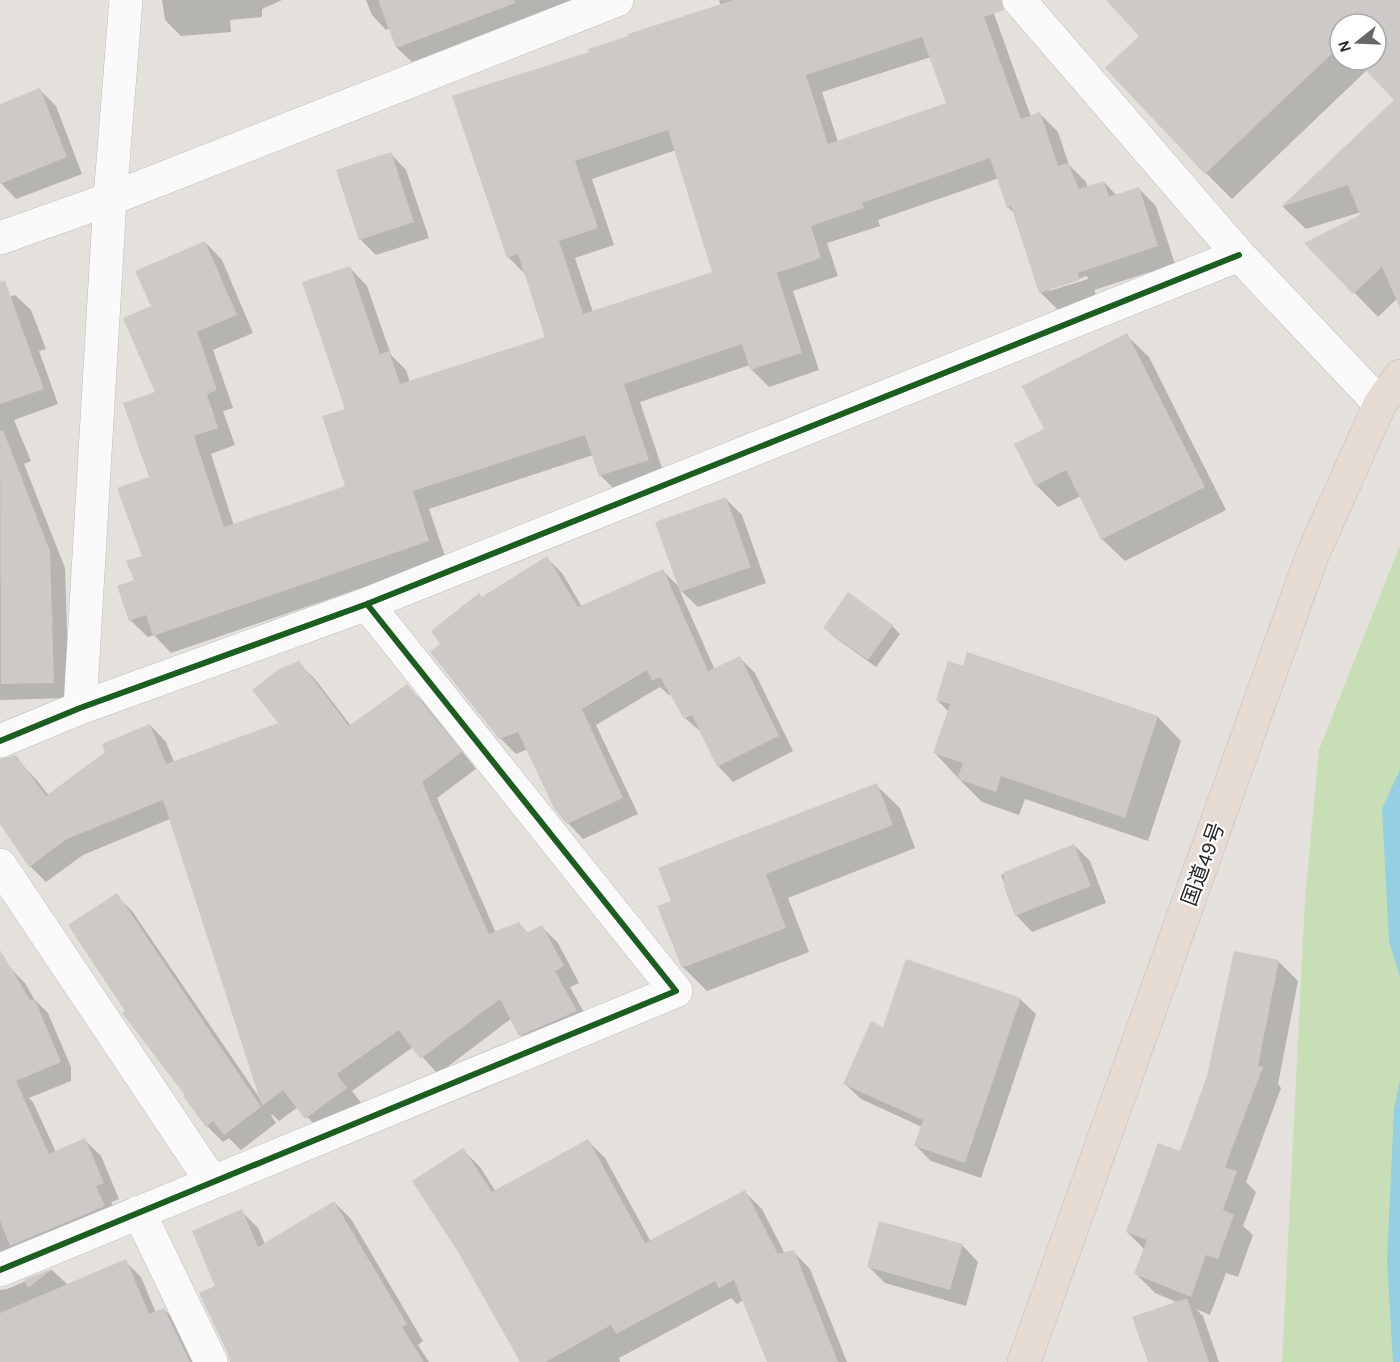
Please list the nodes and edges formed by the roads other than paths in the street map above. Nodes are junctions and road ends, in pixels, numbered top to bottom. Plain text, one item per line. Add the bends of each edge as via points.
1 (126, 0) edge
2 (617, 0) edge
3 (1019, 0) edge
4 (110, 199) junction
5 (0, 238) edge
6 (1239, 255) junction
7 (1400, 375) edge
8 (1380, 404) junction
9 (367, 604) junction
10 (80, 708) junction
11 (0, 741) edge
12 (0, 864) edge
13 (212, 1182) junction
14 (139, 1212) junction
15 (0, 1270) edge
16 (211, 1362) edge
17 (1024, 1362) edge

1 - 4 street
2 - 4 street
3 - 6 street
4 - 5 street
4 - 10 street
6 - 8 street
6 - 9 street
7 - 8 highway, 国道49号
8 - 17 highway, 国道49号 via 1312,556
9 - 10 street
9 - 13 street via 676,991
10 - 11 street
12 - 13 street
13 - 14 street
14 - 15 street
14 - 16 street

